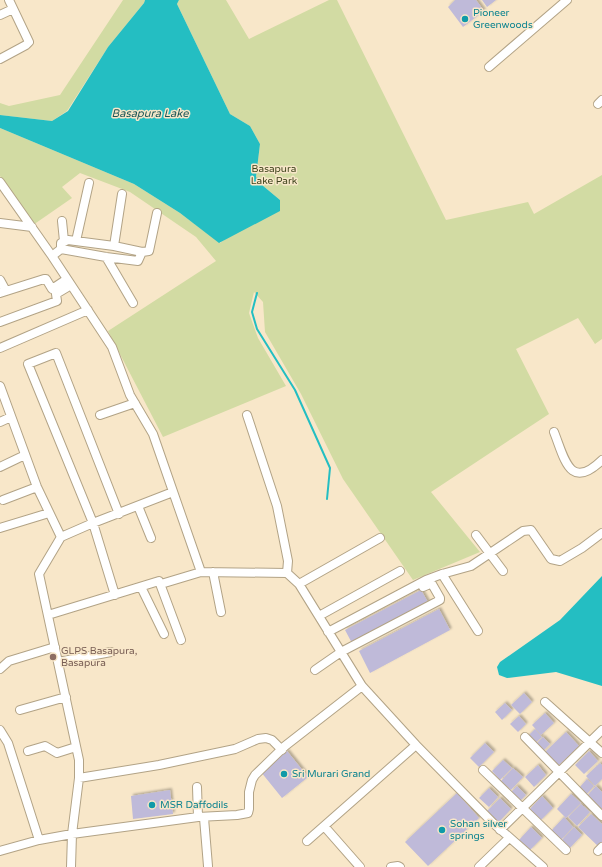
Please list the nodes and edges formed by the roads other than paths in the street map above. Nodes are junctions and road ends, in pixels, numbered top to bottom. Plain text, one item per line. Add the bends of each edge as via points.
1 (9, 0) edge
2 (567, 0) edge
3 (13, 9) junction
4 (0, 15) edge
5 (0, 59) edge
6 (489, 66) dead end
7 (0, 182) edge
8 (89, 183) dead end
9 (122, 194) dead end
10 (157, 213) dead end
11 (62, 221) dead end
12 (0, 223) edge
13 (32, 227) junction
14 (76, 241) junction
15 (62, 245) junction
16 (114, 246) junction
17 (142, 252) junction
18 (52, 256) junction
19 (106, 257) junction
20 (0, 280) edge
21 (69, 282) junction
22 (3, 292) edge
23 (54, 292) junction
24 (133, 303) dead end
25 (88, 310) junction
26 (0, 322) edge
27 (0, 348) edge
28 (0, 386) edge
29 (2, 397) edge
30 (135, 403) junction
31 (100, 415) dead end
32 (247, 415) dead end
33 (11, 417) junction
34 (0, 422) edge
35 (554, 432) dead end
36 (25, 455) junction
37 (602, 460) edge
38 (0, 467) edge
39 (37, 487) junction
40 (173, 492) junction
41 (3, 500) dead end
42 (138, 506) junction
43 (49, 513) junction
44 (119, 514) junction
45 (93, 523) junction
46 (0, 528) edge
47 (602, 533) edge
48 (476, 534) dead end
49 (61, 537) junction
50 (151, 538) dead end
51 (380, 538) dead end
52 (490, 554) junction
53 (400, 571) dead end
54 (503, 571) dead end
55 (200, 572) junction
56 (212, 572) junction
57 (287, 573) junction
58 (442, 574) junction
59 (160, 584) junction
60 (298, 584) junction
61 (141, 587) junction
62 (115, 595) junction
63 (221, 612) dead end
64 (48, 615) junction
65 (319, 616) junction
66 (478, 630) dead end
67 (164, 634) dead end
68 (329, 634) junction
69 (180, 640) dead end
70 (55, 647) junction
71 (111, 652) dead end
72 (341, 652) junction
73 (58, 662) junction
74 (0, 669) edge
75 (316, 670) dead end
76 (362, 686) junction
77 (66, 697) junction
78 (545, 702) dead end
79 (20, 710) dead end
80 (0, 730) edge
81 (602, 730) edge
82 (524, 737) dead end
83 (590, 742) junction
84 (416, 745) junction
85 (76, 747) junction
86 (282, 750) junction
87 (28, 751) dead end
88 (602, 752) edge
89 (484, 770) dead end
90 (558, 772) junction
91 (79, 778) junction
92 (197, 787) dead end
93 (522, 807) junction
94 (602, 816) edge
95 (201, 818) junction
96 (324, 826) junction
97 (500, 830) junction
98 (72, 834) junction
99 (509, 838) junction
100 (39, 840) junction
101 (307, 841) dead end
102 (566, 850) dead end
103 (0, 852) edge
104 (208, 866) edge
105 (71, 867) edge
106 (360, 867) edge
107 (391, 867) edge
108 (400, 867) edge
109 (479, 867) edge
110 (543, 867) edge

1 - 3 street
2 - 6 street
3 - 4 street
3 - 5 street via 29,42
7 - 13 street
8 - 14 street
9 - 16 street
10 - 17 street via 149,251
11 - 15 street
12 - 13 street
13 - 18 street
14 - 15 street
14 - 16 street
15 - 18 street
15 - 19 street
16 - 17 street
17 - 19 street via 138,261
18 - 21 street
19 - 24 street
20 - 22 street
21 - 23 street
21 - 25 street
22 - 23 street via 44,279
23 - 26 street via 57,301
25 - 27 street
25 - 30 street via 112,347
28 - 29 street
29 - 33 street
30 - 31 street
30 - 40 street via 153,434
32 - 57 street via 278,506 288,561
33 - 34 street
33 - 36 street
35 - 37 street via 566,462 577,473 592,469
36 - 38 street
36 - 39 street
39 - 41 street
39 - 43 street
40 - 42 street
40 - 55 street
42 - 44 street
42 - 50 street
43 - 46 street
43 - 49 street
44 - 45 street
44 - 45 street via 56,354 28,364
45 - 49 street
45 - 62 street
47 - 52 street via 560,561 551,559 531,530 523,531
48 - 52 street
49 - 64 street via 39,574
51 - 60 street
52 - 54 street
52 - 58 street via 471,566
53 - 65 street
55 - 56 street
55 - 59 street
56 - 57 street
56 - 63 street
57 - 60 street
58 - 66 street
58 - 68 street
59 - 61 street via 155,581
59 - 69 street
60 - 65 street
61 - 62 street
61 - 67 street
62 - 64 street
64 - 70 street
65 - 68 street
68 - 72 street
68 - 72 street via 430,584 433,586 440,598 439,601
70 - 73 street
70 - 74 street via 9,661
71 - 73 street
72 - 75 street
72 - 76 street
73 - 77 street
76 - 84 street
76 - 86 street
77 - 79 street
77 - 85 street
78 - 83 street
80 - 100 street via 8,743
81 - 83 street
82 - 90 street
83 - 88 street
83 - 90 street
84 - 96 street
84 - 97 street
85 - 87 street via 57,753 45,746
85 - 91 street
86 - 91 street via 272,740 258,739 235,749
86 - 95 street via 252,780 248,812
89 - 93 street
90 - 93 street
90 - 94 street
91 - 98 street
92 - 95 street
93 - 97 street
93 - 102 street
95 - 98 street
95 - 104 street
96 - 101 street
96 - 106 street
97 - 99 street
98 - 100 street
98 - 105 street
99 - 109 street
99 - 110 street
100 - 103 street
107 - 108 street

